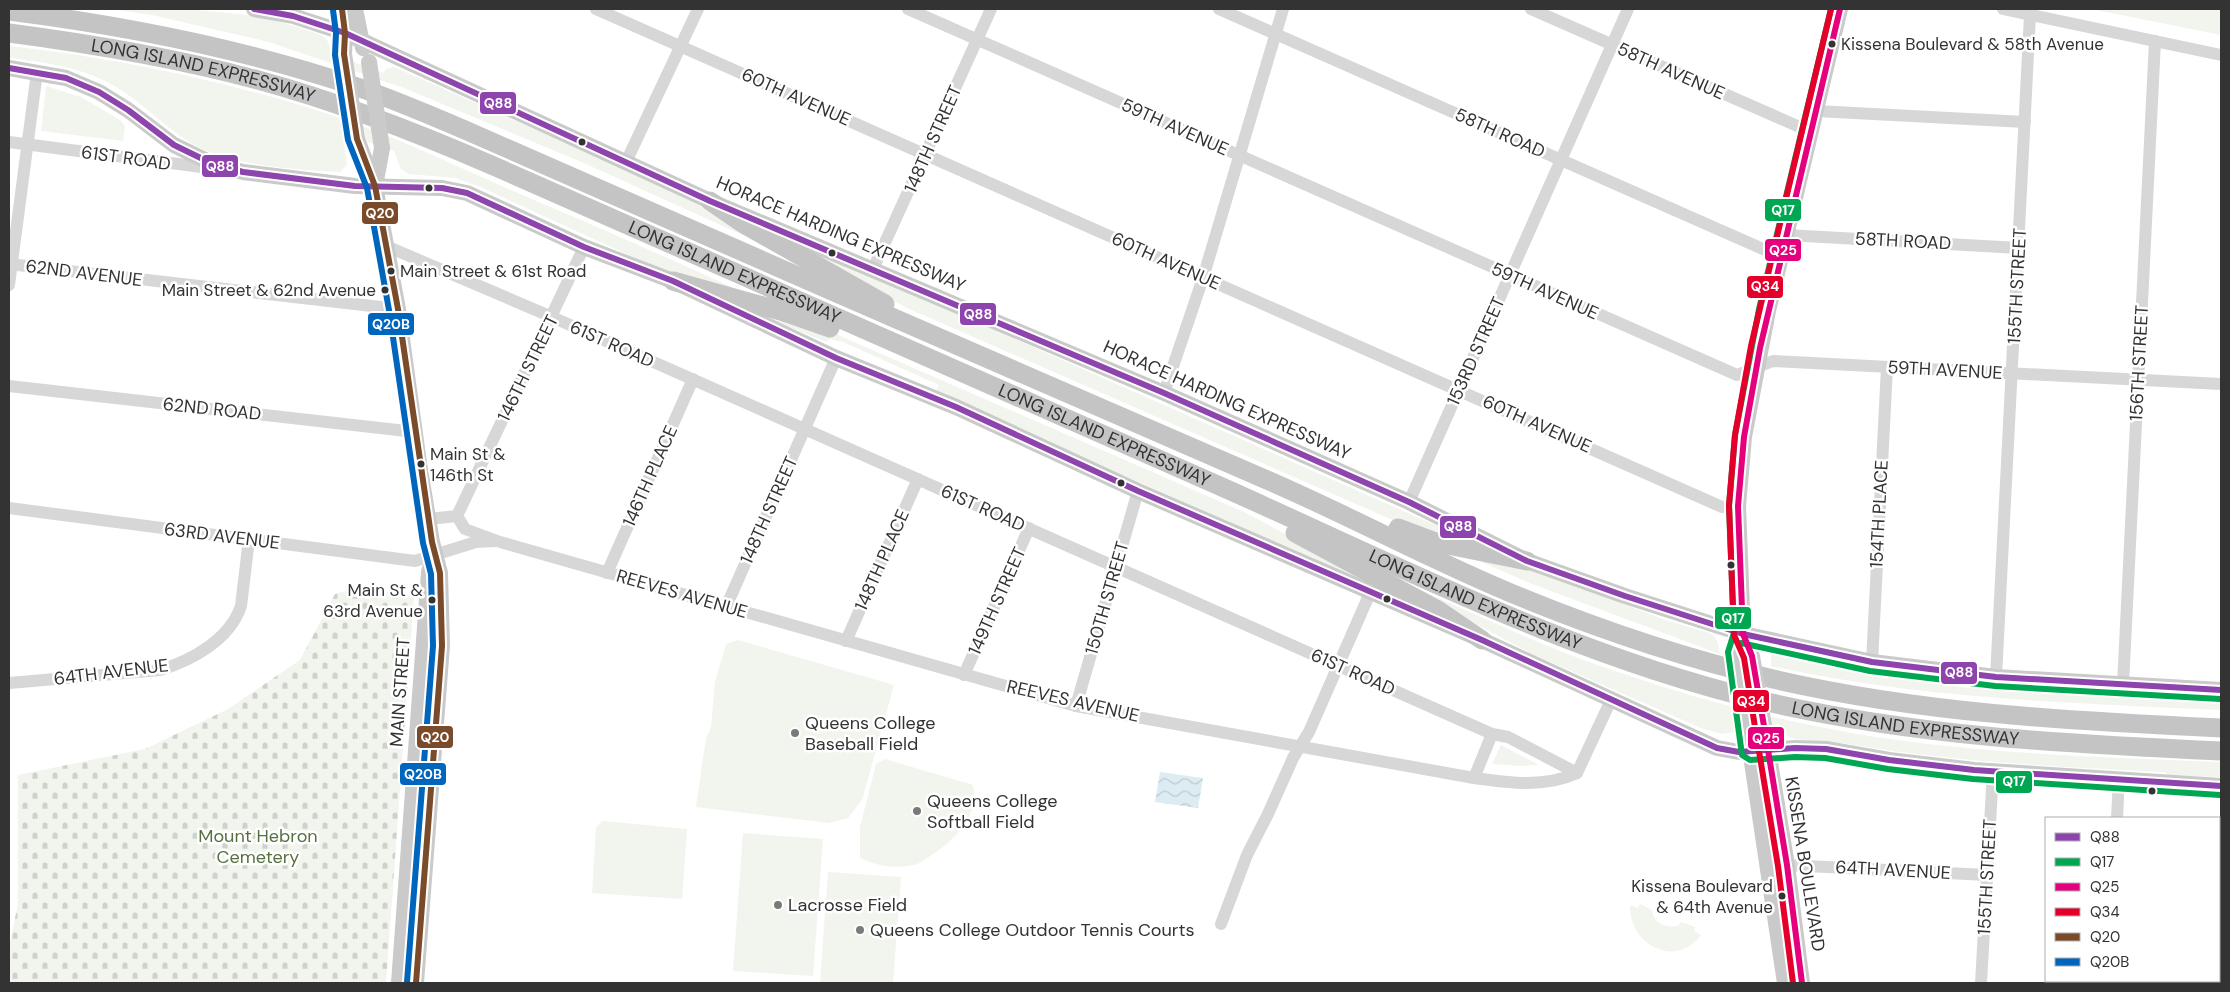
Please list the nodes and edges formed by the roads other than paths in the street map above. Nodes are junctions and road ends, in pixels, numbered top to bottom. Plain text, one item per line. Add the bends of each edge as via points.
1 (254, 9) edge
2 (342, 9) edge
3 (355, 9) edge
4 (596, 9) edge
5 (698, 9) edge
6 (908, 9) edge
7 (991, 9) edge
8 (1219, 9) edge
9 (1283, 9) edge
10 (1531, 9) edge
11 (1628, 9) edge
12 (1840, 9) edge
13 (2004, 9) edge
14 (9, 10) edge
15 (2030, 15) junction
16 (9, 33) edge
17 (345, 33) junction
18 (1276, 34) junction
19 (977, 39) junction
20 (360, 40) junction
21 (2155, 41) junction
22 (1613, 45) junction
23 (680, 46) junction
24 (2221, 54) edge
25 (9, 68) edge
26 (37, 72) junction
27 (1816, 111) junction
28 (2025, 122) junction
29 (1811, 132) junction
30 (9, 142) edge
31 (27, 145) junction
32 (926, 154) junction
33 (1239, 155) junction
34 (1562, 160) junction
35 (626, 162) junction
36 (243, 172) junction
37 (375, 186) junction
38 (710, 201) junction
39 (1787, 235) junction
40 (386, 246) junction
41 (584, 247) junction
42 (2019, 248) junction
43 (1781, 257) junction
44 (10, 264) edge
45 (873, 269) junction
46 (1510, 275) junction
47 (1203, 278) junction
48 (673, 281) junction
49 (9, 285) edge
50 (398, 309) junction
51 (552, 317) junction
52 (938, 338) junction
53 (836, 358) junction
54 (935, 362) junction
55 (1756, 367) junction
56 (1887, 367) junction
57 (2012, 374) junction
58 (693, 379) junction
59 (2138, 380) junction
60 (2221, 384) edge
61 (9, 386) edge
62 (1459, 389) junction
63 (1164, 393) junction
64 (805, 429) junction
65 (415, 432) junction
66 (918, 479) junction
67 (1138, 491) junction
68 (1233, 492) junction
69 (1300, 494) junction
70 (1409, 502) junction
71 (1738, 506) junction
72 (9, 508) edge
73 (457, 516) junction
74 (429, 520) junction
75 (1029, 528) junction
76 (250, 539) junction
77 (500, 542) junction
78 (435, 555) junction
79 (1527, 561) junction
80 (1117, 566) junction
81 (607, 573) junction
82 (1370, 593) junction
83 (726, 607) junction
84 (1743, 634) junction
85 (1482, 640) junction
86 (846, 641) junction
87 (1744, 654) junction
88 (1872, 662) junction
89 (1338, 665) junction
90 (964, 675) junction
91 (1996, 678) junction
92 (9, 683) edge
93 (2123, 685) junction
94 (2221, 690) edge
95 (1611, 700) junction
96 (1076, 706) junction
97 (2221, 728) edge
98 (1492, 734) junction
99 (1300, 746) junction
100 (1768, 750) junction
101 (1750, 751) junction
102 (2221, 751) edge
103 (1992, 771) junction
104 (1577, 773) junction
105 (1474, 778) junction
106 (2119, 779) junction
107 (2221, 786) edge
108 (2117, 817) edge
109 (1787, 865) junction
110 (1768, 866) junction
111 (1987, 875) junction
112 (1221, 924) dead end
113 (399, 983) edge
114 (416, 983) edge
115 (1785, 983) edge
116 (1802, 983) edge
117 (1982, 983) edge

1 - 17 main road, HORACE HARDING EXPRESSWAY via 293,16
2 - 17 main road, MAIN STREET
3 - 20 main road, MAIN STREET
4 - 23 street, 60TH AVENUE
5 - 23 street
6 - 19 street, 59TH AVENUE
7 - 19 street, 148TH STREET
8 - 18 street, 58TH ROAD
9 - 18 street
10 - 22 street, 58TH AVENUE
11 - 22 street, 153RD STREET
12 - 27 main road, KISSENA BOULEVARD
13 - 15 street
14 - 52 highway, LONG ISLAND EXPRESSWAY via 173,37 248,54 360,88 465,130
15 - 21 street
15 - 28 street, 155TH STREET
16 - 54 highway, LONG ISLAND EXPRESSWAY via 112,47 196,64 260,80 366,114 479,159
17 - 20 main road, HORACE HARDING EXPRESSWAY
17 - 37 main road, MAIN STREET, bridge via 344,54 357,139
18 - 33 street
18 - 34 street, 58TH ROAD
19 - 32 street, 148TH STREET
19 - 33 street, 59TH AVENUE
20 - 35 main road, HORACE HARDING EXPRESSWAY
20 - 37 main road, MAIN STREET, bridge via 369,62 382,148
21 - 24 street
21 - 59 street, 156TH STREET
22 - 29 street, 58TH AVENUE
22 - 34 street, 153RD STREET
23 - 32 street, 60TH AVENUE
23 - 35 street
25 - 26 main road
26 - 31 street
26 - 36 main road via 66,78 99,92 186,152
27 - 28 street
27 - 29 main road, KISSENA BOULEVARD
28 - 42 street, 155TH STREET
29 - 39 main road, KISSENA BOULEVARD
30 - 31 street, 61ST ROAD
31 - 36 street, 61ST ROAD
31 - 44 street
32 - 45 street, 148TH STREET
32 - 47 street, 60TH AVENUE
33 - 46 street, 59TH AVENUE
33 - 47 street
34 - 43 street, 58TH ROAD
34 - 46 street, 153RD STREET
35 - 38 main road, HORACE HARDING EXPRESSWAY
36 - 37 main road
37 - 40 main road, MAIN STREET
37 - 41 main road via 442,188 467,193
38 - 45 main road, HORACE HARDING EXPRESSWAY
38 - 52 highway
39 - 42 street, 58TH ROAD
39 - 43 main road, KISSENA BOULEVARD
40 - 50 main road, MAIN STREET
40 - 51 street, 61ST ROAD
41 - 48 main road
41 - 51 street, 146TH STREET
42 - 57 street, 155TH STREET
43 - 55 main road, KISSENA BOULEVARD
44 - 49 street
44 - 50 street, 62ND AVENUE
45 - 63 main road, HORACE HARDING EXPRESSWAY
46 - 55 street, 59TH AVENUE via 1737,375
46 - 62 street, 153RD STREET
47 - 62 street, 60TH AVENUE
47 - 63 street
48 - 53 main road
48 - 54 highway via 781,311
50 - 65 main road, MAIN STREET
51 - 58 street, 61ST ROAD
51 - 73 street, 146TH STREET
52 - 69 highway, LONG ISLAND EXPRESSWAY
53 - 64 street, 148TH STREET
53 - 67 main road via 956,407
54 - 68 highway, LONG ISLAND EXPRESSWAY
55 - 56 street, 59TH AVENUE via 1773,361
55 - 71 main road, KISSENA BOULEVARD via 1744,437
56 - 57 street, 59TH AVENUE
56 - 88 street, 154TH PLACE
57 - 59 street, 59TH AVENUE
57 - 91 street, 155TH STREET
58 - 64 street, 61ST ROAD
58 - 81 street, 146TH PLACE
59 - 60 street, 59TH AVENUE
59 - 93 street, 156TH STREET
61 - 65 street, 62ND ROAD
62 - 70 street, 153RD STREET
62 - 71 street, 60TH AVENUE via 1722,507
63 - 70 main road, HORACE HARDING EXPRESSWAY
64 - 66 street, 61ST ROAD
64 - 83 street, 148TH STREET
65 - 74 main road, MAIN STREET
66 - 75 street, 61ST ROAD
66 - 86 street, 148TH PLACE
67 - 80 street, 150TH STREET
67 - 82 main road
68 - 85 highway via 1290,530 1438,610
68 - 102 highway, LONG ISLAND EXPRESSWAY via 1514,619 1673,677 1762,701 1950,733
69 - 79 highway via 1438,543
69 - 97 highway, LONG ISLAND EXPRESSWAY via 1520,597 1670,651 1771,678 1860,697 1952,710
70 - 79 main road, HORACE HARDING EXPRESSWAY
71 - 84 main road, KISSENA BOULEVARD
72 - 76 street, 63RD AVENUE
73 - 74 street
73 - 77 street, REEVES AVENUE via 465,529
74 - 78 main road, MAIN STREET
75 - 80 street, 61ST ROAD
75 - 90 street, 149TH STREET
76 - 78 street, 63RD AVENUE via 415,561
76 - 92 street, 64TH AVENUE via 238,616 225,633 203,649 174,666 160,670
77 - 78 street, REEVES AVENUE via 476,542
77 - 81 street, REEVES AVENUE
78 - 113 main road, MAIN STREET via 429,572
78 - 114 main road, MAIN STREET via 440,573 442,646
79 - 84 main road, HORACE HARDING EXPRESSWAY
80 - 89 street, 61ST ROAD
80 - 96 street, 150TH STREET
81 - 83 street, REEVES AVENUE
82 - 85 main road
82 - 89 street
83 - 86 street, REEVES AVENUE
84 - 87 main road, KISSENA BOULEVARD
84 - 88 main road, HORACE HARDING EXPRESSWAY
85 - 95 main road
86 - 90 street, REEVES AVENUE
87 - 100 main road, KISSENA BOULEVARD, bridge
87 - 101 main road, KISSENA BOULEVARD, bridge
88 - 91 main road, HORACE HARDING EXPRESSWAY
89 - 98 street, 61ST ROAD
89 - 99 street
90 - 96 street, REEVES AVENUE
91 - 93 main road, HORACE HARDING EXPRESSWAY
93 - 94 main road, HORACE HARDING EXPRESSWAY
95 - 101 main road via 1717,748
95 - 104 street
96 - 99 street, REEVES AVENUE
98 - 104 street, 61ST ROAD via 1508,737
98 - 105 street
99 - 105 street, REEVES AVENUE
99 - 112 street via 1247,855
100 - 101 main road
100 - 103 main road via 1826,750
100 - 109 main road, KISSENA BOULEVARD
101 - 110 main road, KISSENA BOULEVARD
103 - 106 main road
103 - 111 street, 155TH STREET
104 - 105 street, REEVES AVENUE via 1560,780 1525,784
106 - 107 main road
106 - 108 street
109 - 110 street, 64TH AVENUE
109 - 111 street, 64TH AVENUE
109 - 116 main road, KISSENA BOULEVARD
110 - 115 main road, KISSENA BOULEVARD
111 - 117 street, 155TH STREET

